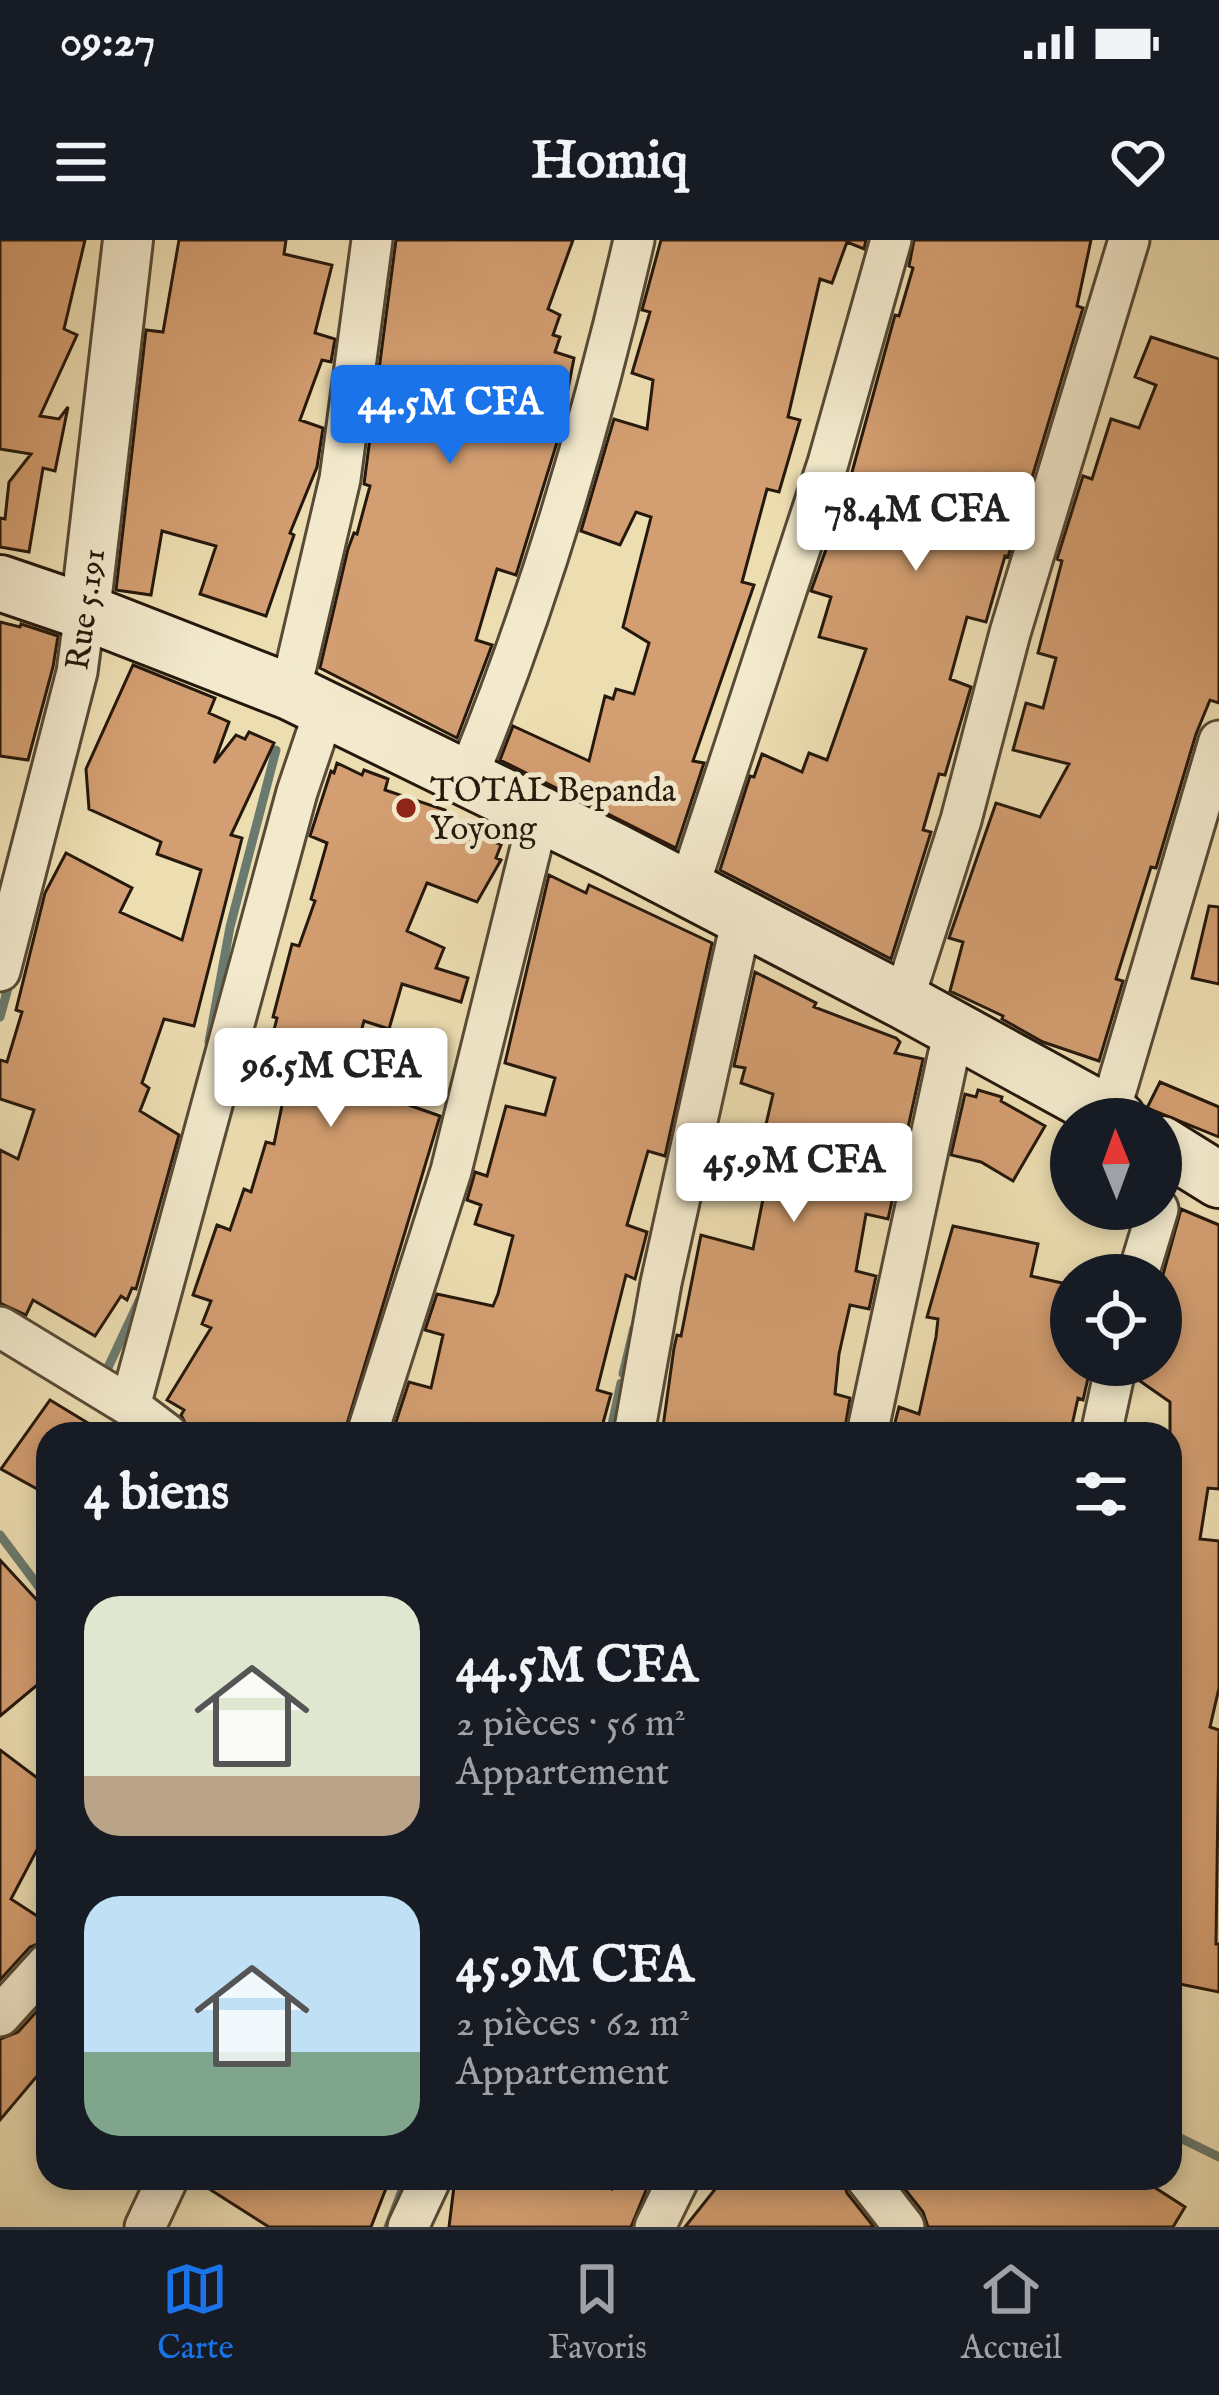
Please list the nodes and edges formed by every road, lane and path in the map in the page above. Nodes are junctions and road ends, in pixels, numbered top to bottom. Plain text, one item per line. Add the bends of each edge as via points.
1 (128, 240) edge
2 (373, 240) edge
3 (634, 240) edge
4 (891, 240) edge
5 (1129, 240) edge
6 (0, 583) edge
7 (86, 612) junction
8 (307, 701) junction
9 (1219, 741) edge
10 (466, 780) junction
11 (538, 815) junction
12 (688, 889) junction
13 (742, 918) junction
14 (0, 971) edge
15 (902, 1000) junction
16 (954, 1029) junction
17 (1080, 1098) edge
18 (1118, 1098) edge
19 (0, 1328) edge
20 (1111, 1386) edge
21 (130, 1406) junction
22 (151, 1422) edge
23 (371, 1422) edge
24 (636, 1422) edge
25 (870, 1422) edge
26 (1104, 1422) edge
27 (36, 1976) edge
28 (0, 2016) edge
29 (162, 2190) edge
30 (424, 2190) edge
31 (673, 2190) edge
32 (875, 2190) edge
33 (145, 2227) edge
34 (407, 2227) edge
35 (655, 2227) edge
36 (904, 2227) edge

1 - 7 street, Rue 5.191
2 - 8 street
3 - 10 street via 515,662
4 - 12 street via 828,463
5 - 15 street
6 - 7 main road
7 - 8 main road
7 - 14 street, Rue 5.191
8 - 10 main road
8 - 21 street via 297,792
9 - 18 street
10 - 11 main road
11 - 12 main road
11 - 23 street via 451,1171
12 - 13 main road
13 - 15 main road
13 - 24 street
15 - 16 main road
16 - 17 main road
16 - 25 street
19 - 21 street
20 - 26 street
21 - 22 street
27 - 28 street
29 - 33 street
30 - 34 street
31 - 35 street
32 - 36 street

